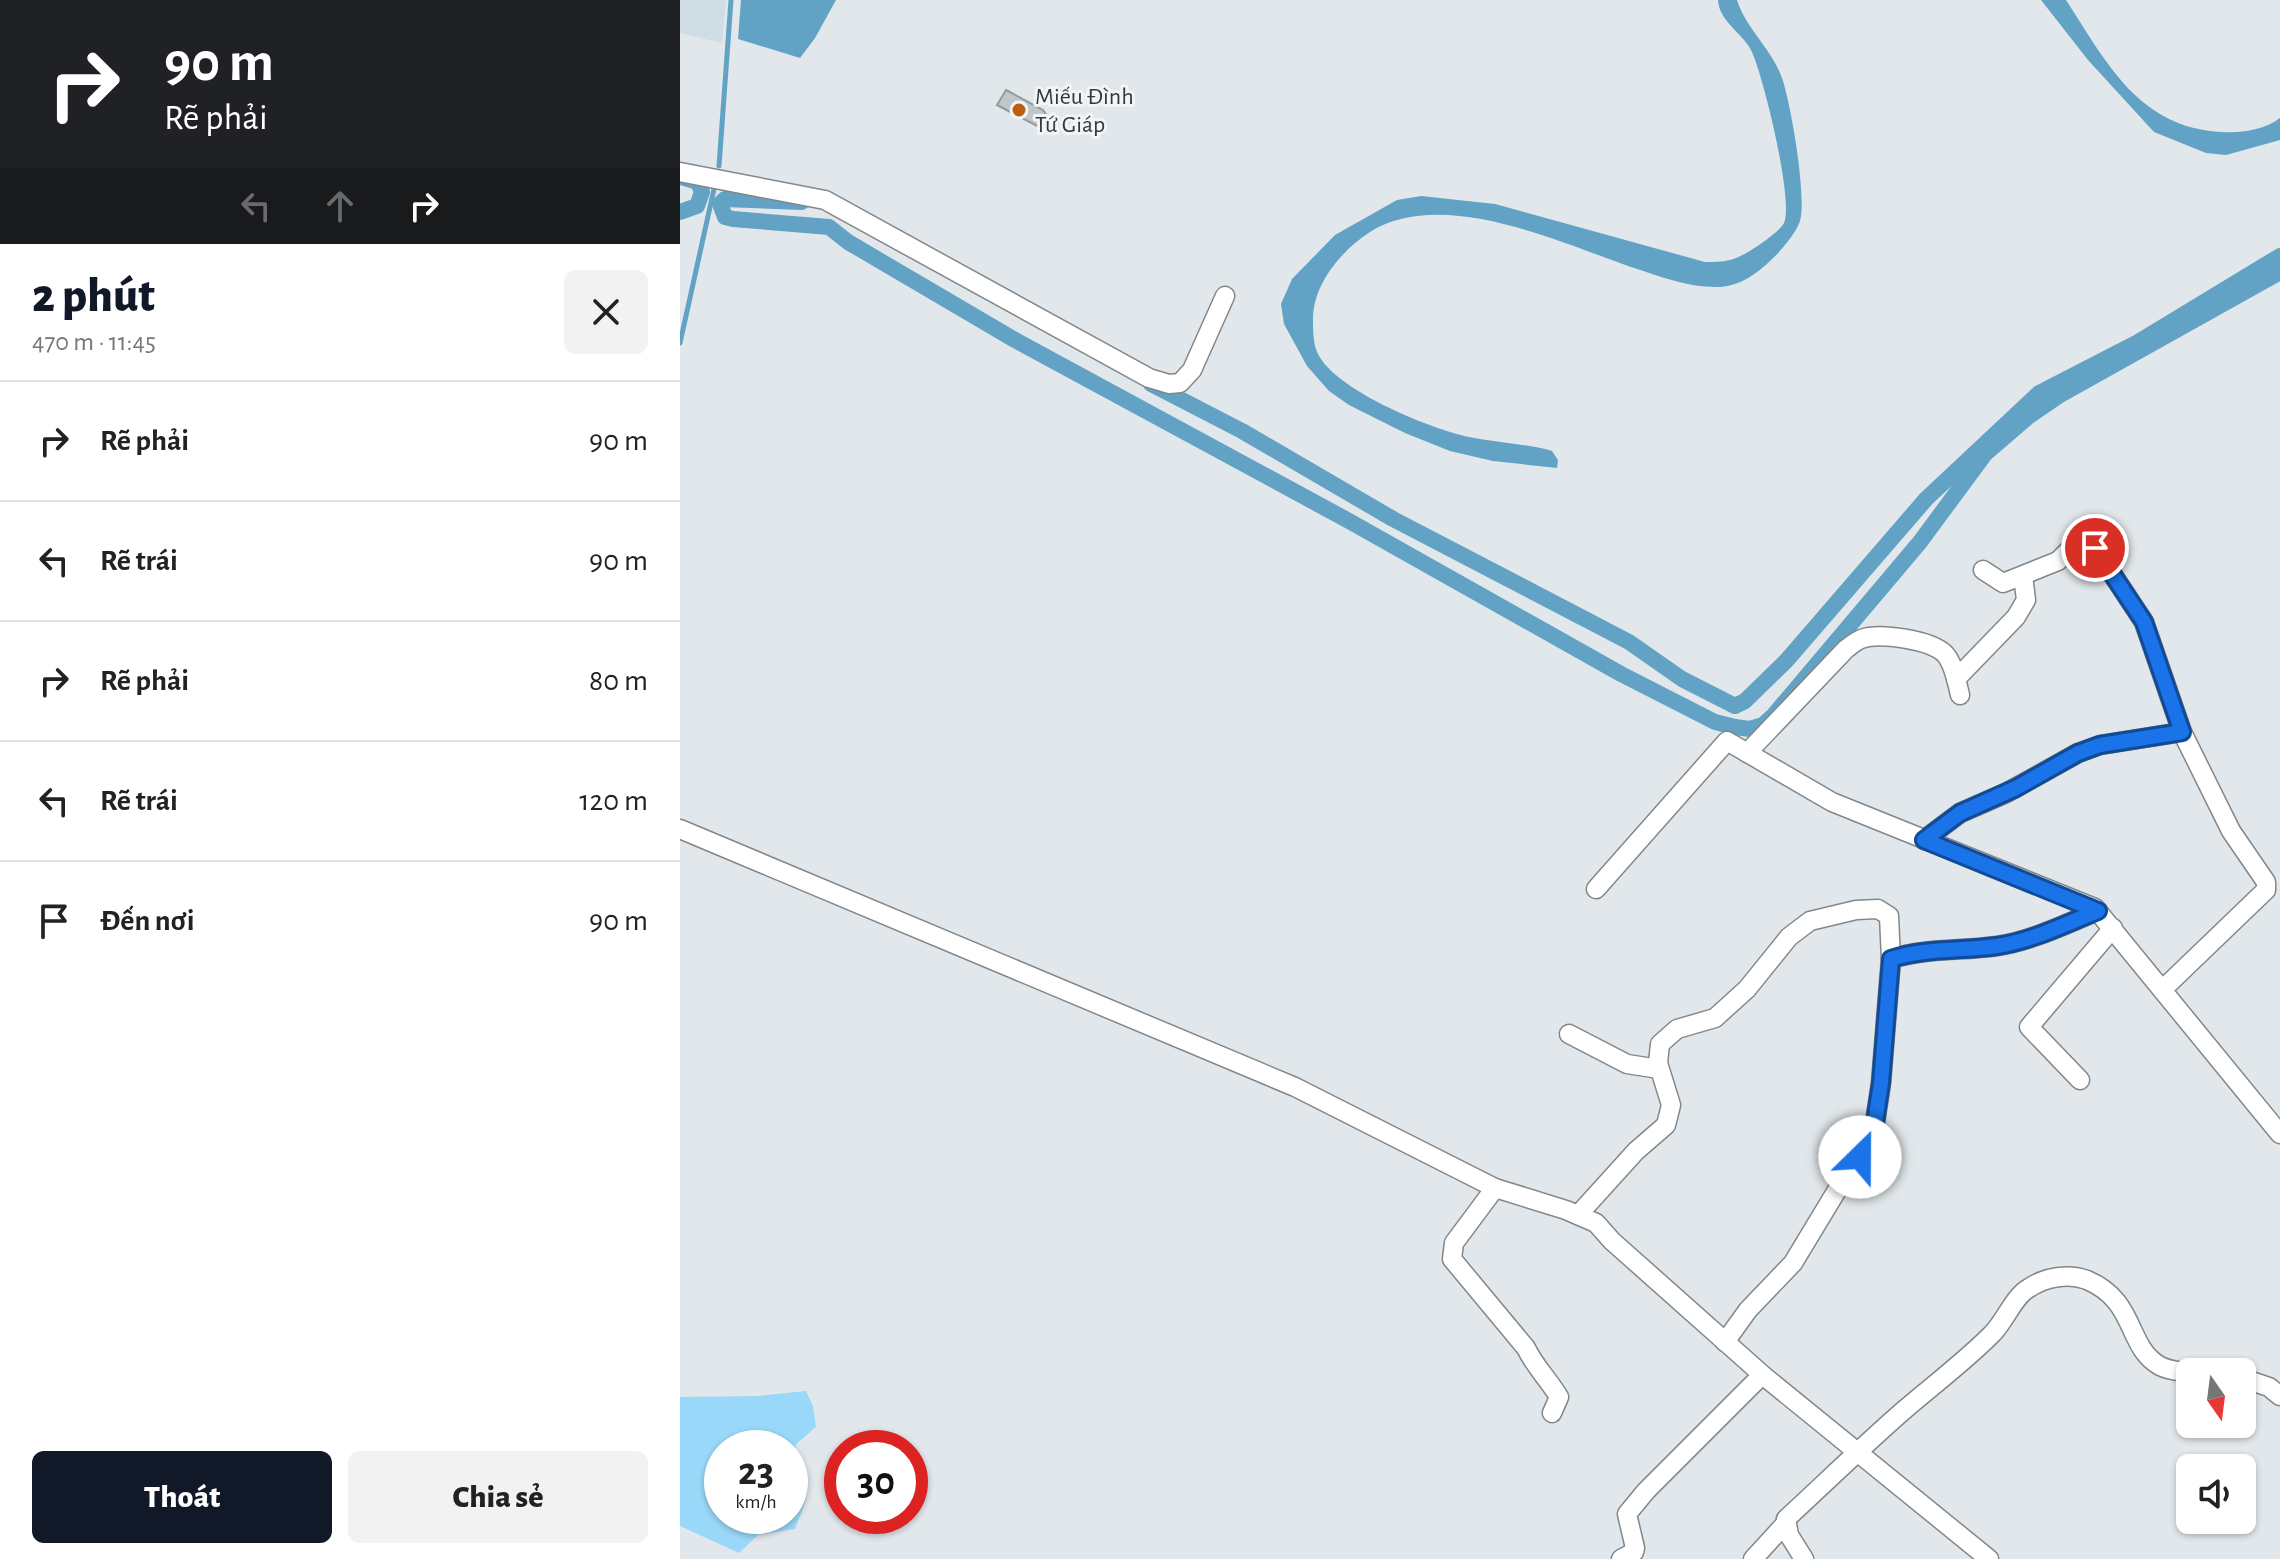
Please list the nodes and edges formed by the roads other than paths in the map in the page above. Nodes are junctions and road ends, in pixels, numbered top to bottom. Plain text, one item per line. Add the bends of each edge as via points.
1 (680, 172) edge
2 (1225, 296) dead end
3 (1983, 570) dead end
4 (2023, 576) junction
5 (2182, 732) junction
6 (1747, 753) junction
7 (680, 829) edge
8 (1924, 840) junction
9 (1596, 889) dead end
10 (2098, 911) junction
11 (2113, 928) junction
12 (1891, 959) junction
13 (2163, 989) junction
14 (1569, 1034) dead end
15 (1659, 1069) junction
16 (2080, 1080) dead end
17 (2280, 1134) edge
18 (1495, 1188) junction
19 (1578, 1215) junction
20 (1725, 1342) junction
21 (2176, 1371) edge
22 (1762, 1375) junction
23 (2256, 1383) edge
24 (2280, 1396) edge
25 (1552, 1413) dead end
26 (1856, 1452) junction
27 (1786, 1523) junction
28 (1621, 1559) edge
29 (1753, 1559) edge
30 (1804, 1559) edge
31 (1989, 1559) edge

1 - 2 street via 825,200 1149,378 1169,384 1180,383 1192,370
3 - 4 street via 2003,583
4 - 5 street via 2058,561 2071,548 2088,543 2095,548 2144,622
4 - 6 street via 2026,600 1958,687 1944,653 1899,637 1861,639
5 - 8 street via 2078,753 1960,813
5 - 13 street via 2266,890
6 - 8 street via 1832,802
6 - 9 street via 1727,741
7 - 18 street via 1295,1087
8 - 10 street
10 - 11 street
10 - 12 street via 2031,938
11 - 13 street
11 - 16 street via 2029,1027
12 - 15 street via 1889,916 1878,909 1810,921 1715,1018 1677,1029 1660,1044
12 - 20 street via 1874,1129 1793,1263
13 - 17 street
14 - 15 street via 1627,1064
15 - 19 street via 1671,1105 1666,1125
18 - 19 street
18 - 25 street via 1454,1243 1452,1259 1551,1384 1559,1397
19 - 20 street via 1596,1223
20 - 22 street
21 - 26 street via 2157,1364 2142,1348 2108,1290 2084,1279 2054,1277 2024,1290 1992,1334
22 - 26 street
22 - 28 street via 1627,1514 1635,1548
23 - 24 street
26 - 27 street
26 - 31 street
27 - 29 street
27 - 30 street

